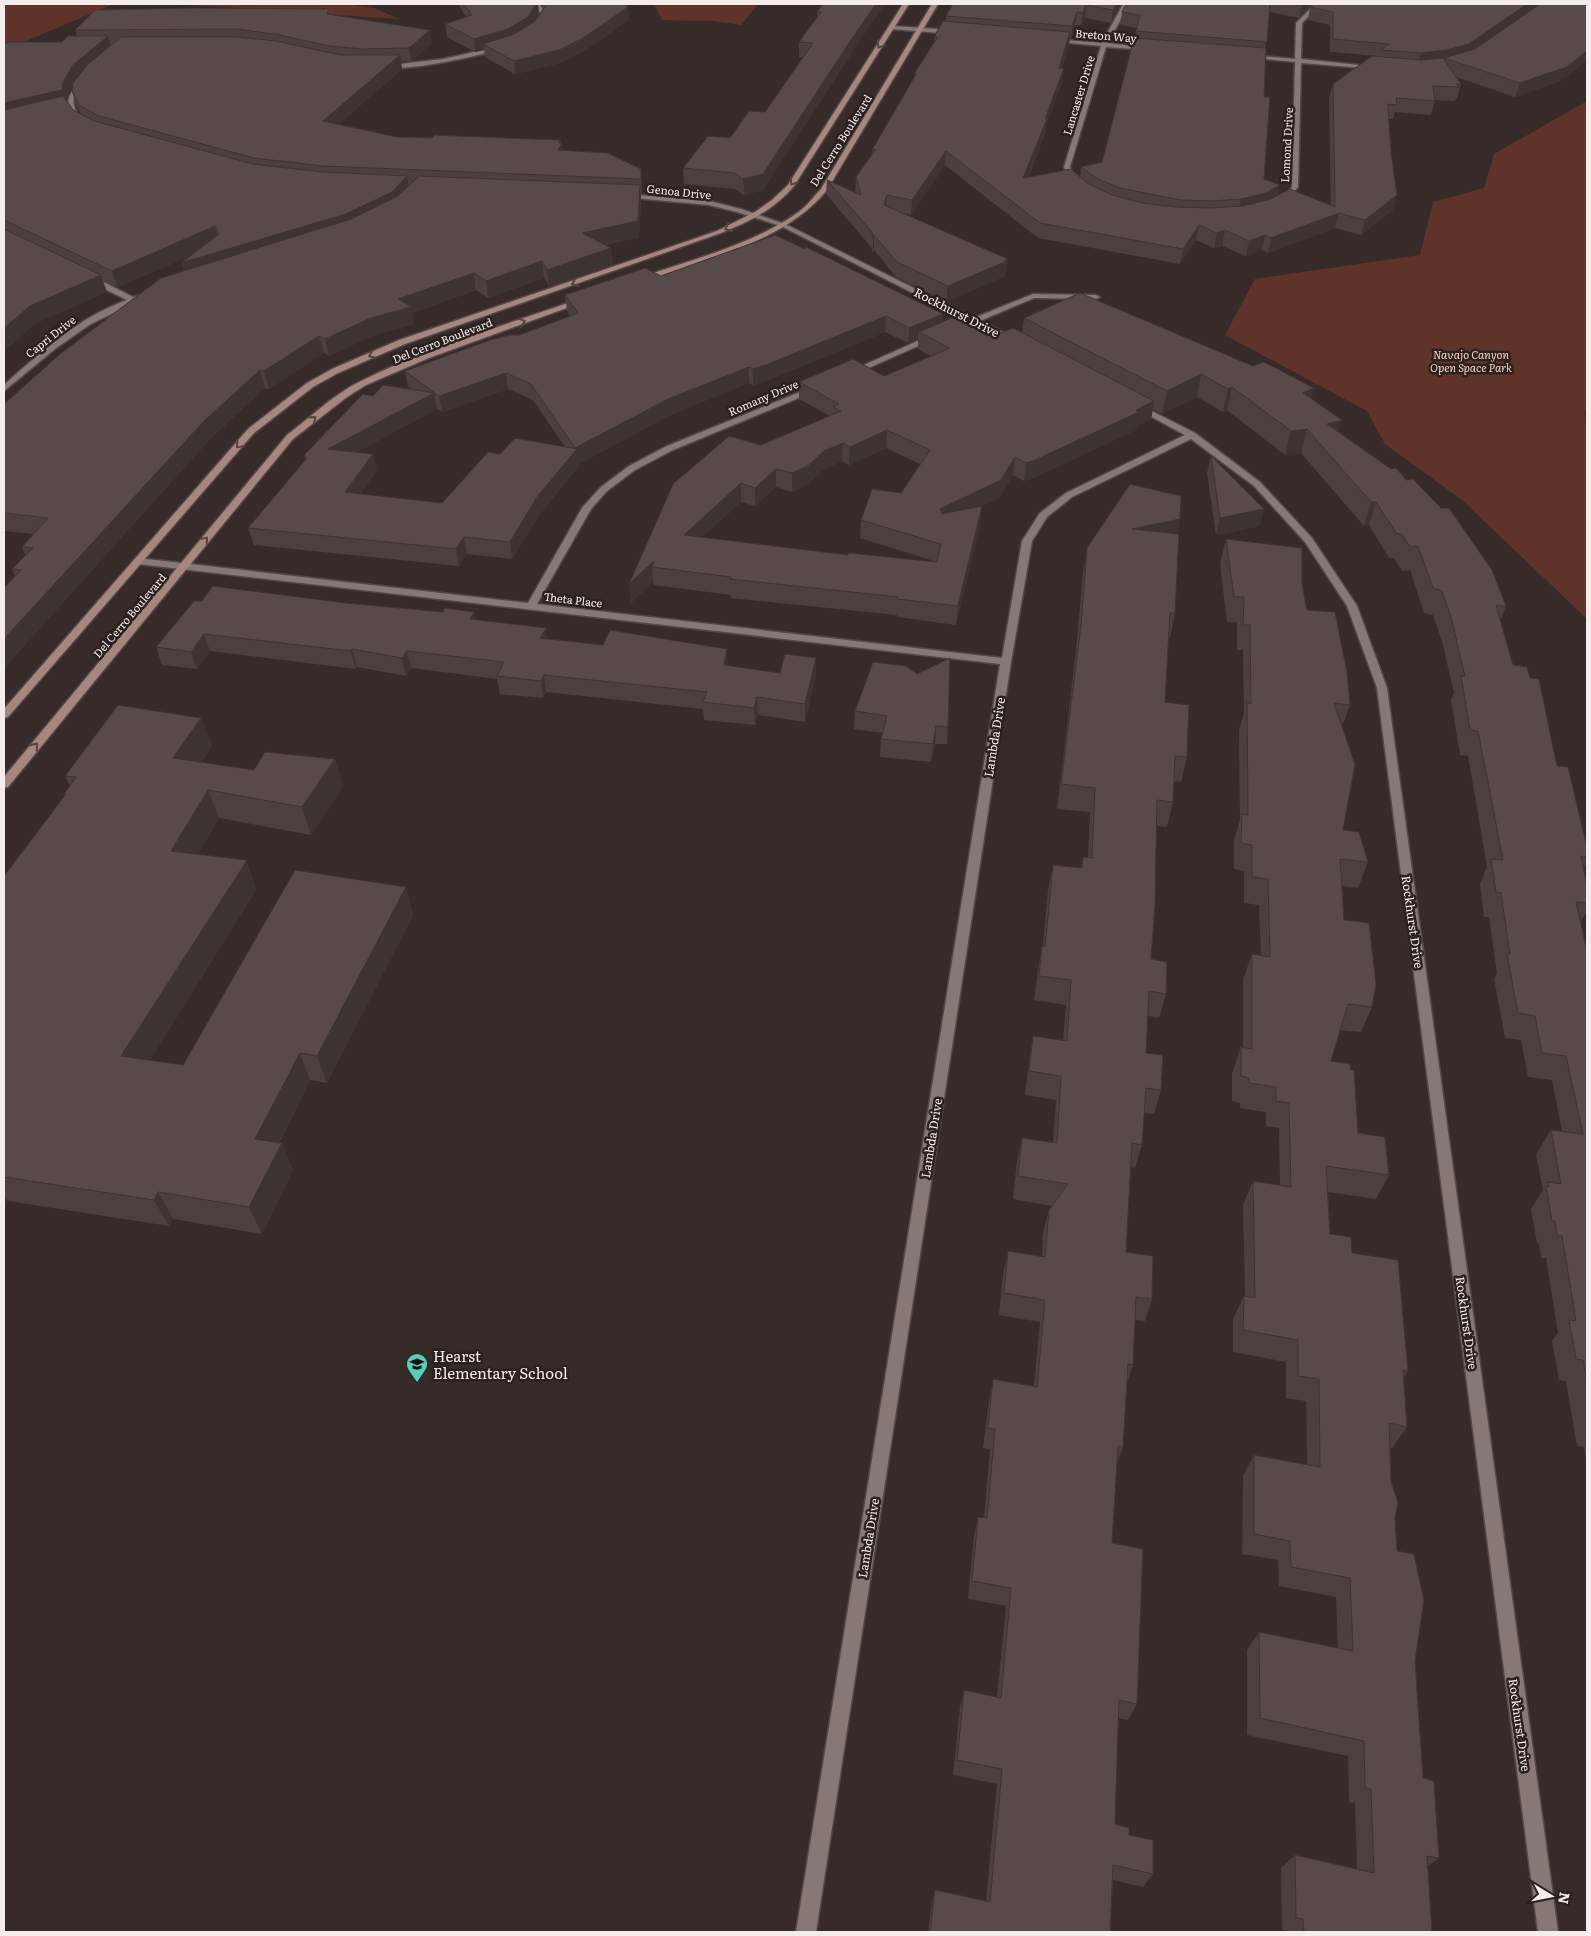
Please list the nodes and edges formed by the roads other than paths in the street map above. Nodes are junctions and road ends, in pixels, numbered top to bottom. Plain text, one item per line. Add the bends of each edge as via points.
1 (536, 4) edge
2 (906, 4) edge
3 (935, 4) edge
4 (1126, 4) edge
5 (1318, 4) edge
6 (892, 28) junction
7 (920, 30) junction
8 (534, 31) edge
9 (961, 33) edge
10 (1047, 40) edge
11 (1104, 45) junction
12 (505, 47) edge
13 (1153, 49) edge
14 (1241, 56) edge
15 (1300, 61) junction
16 (379, 66) edge
17 (1388, 68) edge
18 (90, 75) edge
19 (87, 125) edge
20 (1079, 187) edge
21 (621, 196) edge
22 (1278, 204) edge
23 (756, 215) junction
24 (783, 225) junction
25 (79, 274) edge
26 (632, 283) edge
27 (152, 294) edge
28 (594, 296) edge
29 (1096, 297) dead end
30 (133, 300) junction
31 (975, 320) junction
32 (960, 326) edge
33 (942, 334) edge
34 (1026, 347) edge
35 (842, 376) edge
36 (824, 384) edge
37 (4, 389) edge
38 (1122, 398) edge
39 (1192, 435) junction
40 (138, 561) junction
41 (183, 566) junction
42 (531, 606) junction
43 (1006, 662) junction
44 (4, 715) edge
45 (4, 784) edge
46 (806, 1932) edge
47 (1548, 1932) edge

1 - 8 street via 544,15
2 - 6 street, Del Cerro Boulevard
3 - 7 street, Del Cerro Boulevard
4 - 11 street, Lancaster Drive
5 - 15 street, Lomond Drive via 1299,23
6 - 7 street
6 -> 23 street, Del Cerro Boulevard via 791,186 774,204
7 - 9 street
7 - 24 street, Del Cerro Boulevard via 824,190 804,211
10 - 11 street, Breton Way
11 - 13 street, Breton Way
11 - 20 street, Lancaster Drive via 1067,167 1072,181
12 - 16 street via 463,59
14 - 15 street
15 - 17 street
15 - 22 street, Lomond Drive via 1295,187 1285,201
18 - 19 street via 77,86 66,108
21 - 23 street, Genoa Drive via 709,203
23 - 24 street, Genoa Drive
23 -> 40 street, Del Cerro Boulevard via 719,232 402,342 335,371 310,385 251,431
24 - 26 street, Del Cerro Boulevard via 744,244
24 - 31 street, Rockhurst Drive
25 - 30 street
27 - 30 street, Capri Drive
41 -> 28 street, Del Cerro Boulevard via 290,437 344,394 426,356
29 - 31 street via 1033,296
30 - 37 street, Capri Drive via 92,318 62,338
31 - 32 street
31 - 34 street, Rockhurst Drive
33 - 35 street
36 - 42 street, Romany Drive via 670,448 632,468 604,489 587,508
38 - 39 street, Rockhurst Drive
39 - 43 street, Lambda Drive via 1069,495 1043,515 1028,541
39 - 47 street, Rockhurst Drive via 1257,484 1309,540 1352,606 1382,688
40 - 41 street, Theta Place
40 - 44 street, Del Cerro Boulevard
41 - 42 street, Theta Place
45 -> 41 street, Del Cerro Boulevard
42 - 43 street, Theta Place
43 - 46 street, Lambda Drive

